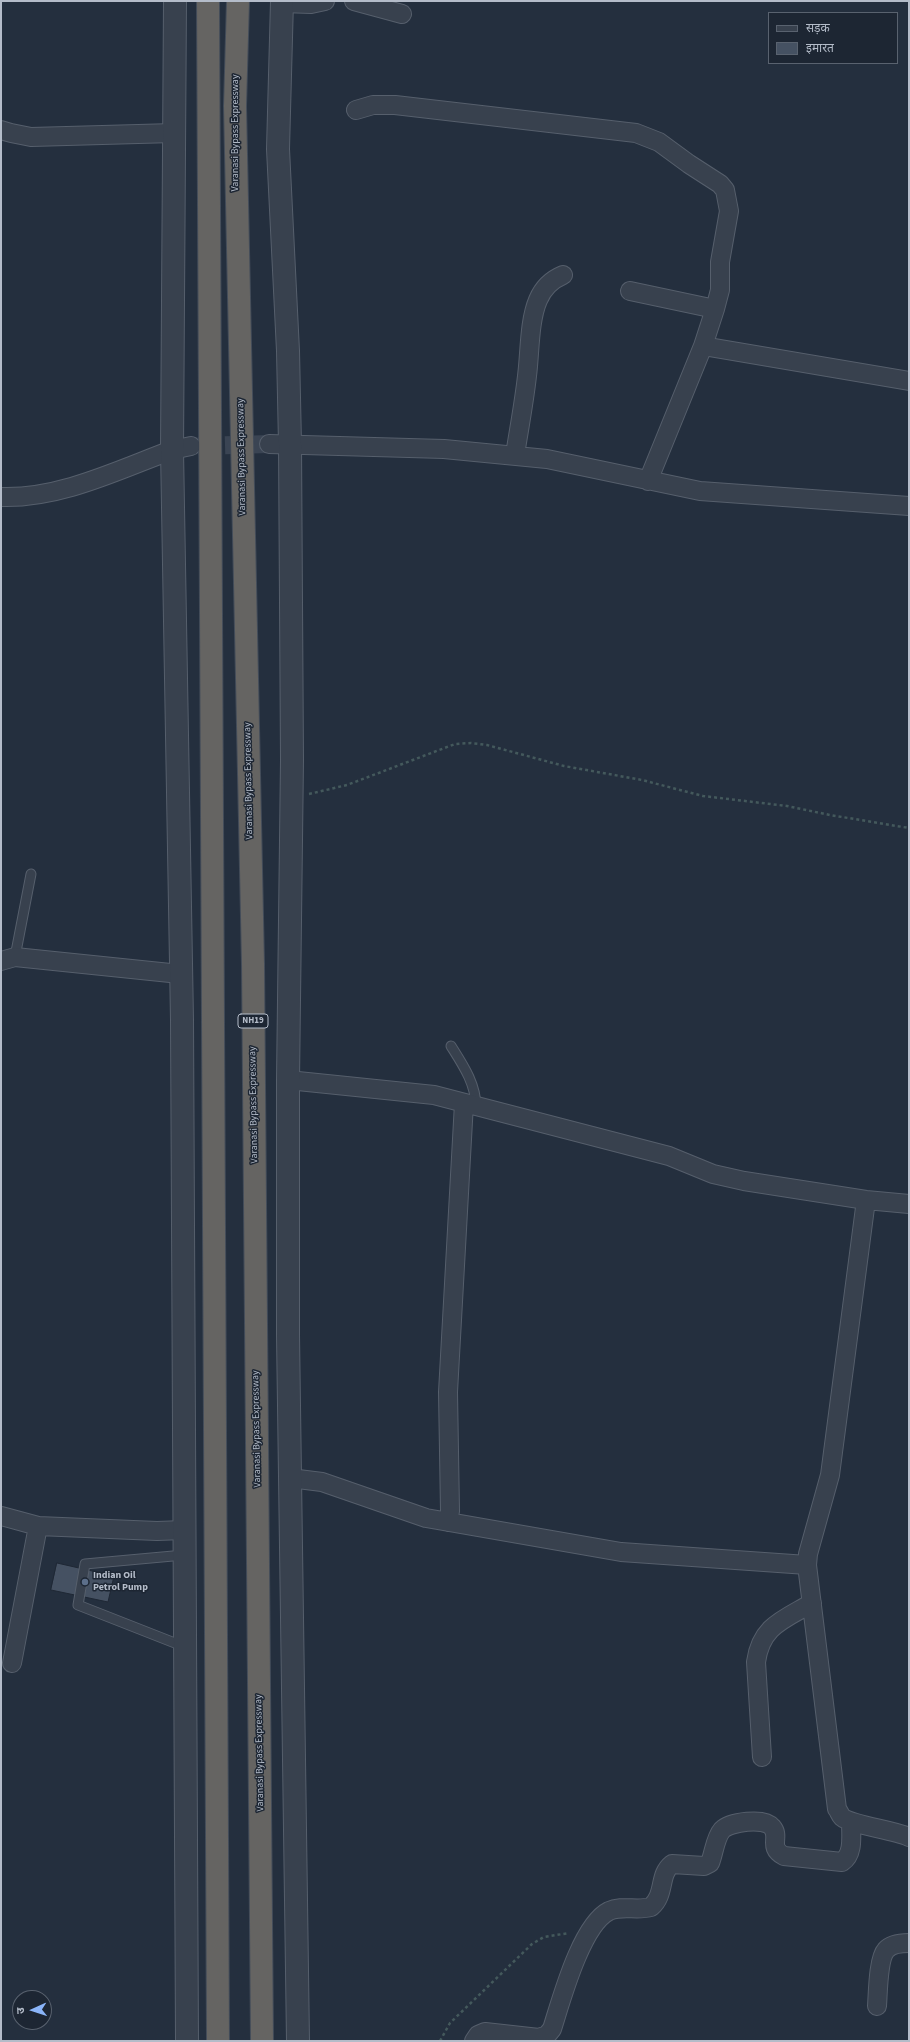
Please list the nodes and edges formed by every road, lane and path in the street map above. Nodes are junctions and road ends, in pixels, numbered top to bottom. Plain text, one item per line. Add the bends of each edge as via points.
1 (176, 1) edge
2 (208, 1) edge
3 (238, 1) edge
4 (325, 1) edge
5 (354, 1) edge
6 (282, 2) edge
7 (402, 14) dead end
8 (356, 110) dead end
9 (1, 130) edge
10 (174, 133) junction
11 (563, 275) dead end
12 (630, 292) dead end
13 (715, 309) junction
14 (703, 346) junction
15 (909, 381) edge
16 (280, 444) junction
17 (181, 448) junction
18 (515, 456) junction
19 (648, 481) junction
20 (1, 497) edge
21 (909, 506) edge
22 (291, 796) junction
23 (909, 828) edge
24 (31, 874) dead end
25 (8, 959) edge
26 (180, 974) junction
27 (450, 1046) dead end
28 (288, 1080) junction
29 (470, 1105) junction
30 (866, 1200) junction
31 (909, 1204) edge
32 (290, 1478) junction
33 (1, 1516) edge
34 (448, 1522) junction
35 (38, 1526) junction
36 (184, 1530) junction
37 (184, 1555) junction
38 (807, 1565) junction
39 (812, 1603) junction
40 (185, 1647) junction
41 (12, 1663) dead end
42 (762, 1758) dead end
43 (852, 1822) junction
44 (909, 1837) edge
45 (590, 1930) junction
46 (909, 1943) edge
47 (877, 2006) dead end
48 (188, 2041) edge
49 (218, 2041) edge
50 (262, 2041) edge
51 (298, 2041) edge
52 (440, 2041) edge
53 (474, 2041) edge

1 - 10 street
2 - 49 highway
3 - 50 highway, Varanasi Bypass Expressway / NH19 via 235,106 253,964
4 - 6 street via 311,4
5 - 7 street
6 - 16 street via 278,149 288,351
8 - 13 street via 373,105 395,105 636,133 659,142 726,190 729,211 720,262 720,290
9 - 10 street via 31,137
10 - 17 street
11 - 18 street via 544,288 534,314
12 - 13 street
13 - 14 street
14 - 15 street
14 - 19 street
16 - 18 street via 444,449
16 - 22 street
17 - 20 street via 58,491
17 - 26 street
18 - 19 street via 547,459
19 - 21 street via 707,492
22 - 23 path via 334,789 455,744 471,743 564,766 642,780 703,796 787,806
22 - 28 street
24 - 25 lane
25 - 26 street
26 - 36 street
27 - 29 lane via 474,1088
28 - 29 street via 434,1095
28 - 32 street
29 - 30 street via 669,1156 713,1174
29 - 34 street via 448,1392
30 - 31 street
30 - 38 street via 830,1474
32 - 34 street via 322,1482 426,1518
32 - 51 street
33 - 35 street
34 - 38 street via 559,1539 621,1552
35 - 36 street
35 - 41 street
36 - 37 street
37 - 40 street
37 - 40 lane via 85,1564 78,1606
38 - 39 street
39 - 42 street via 765,1633 758,1648 756,1662
39 - 43 street via 837,1809 842,1817
40 - 48 street
43 - 44 street
43 - 45 street via 850,1851 848,1858 842,1862 784,1856 778,1853 774,1846 773,1827 766,1822 755,1821 726,1828 719,1835 710,1862 704,1866 672,1864 668,1867 656,1903 645,1908 617,1909 608,1912 601,1916
45 - 52 path via 544,1937 532,1944 450,2023
45 - 53 street via 570,1970 552,2030 538,2038 485,2032 478,2035
46 - 47 street via 899,1943 885,1951

